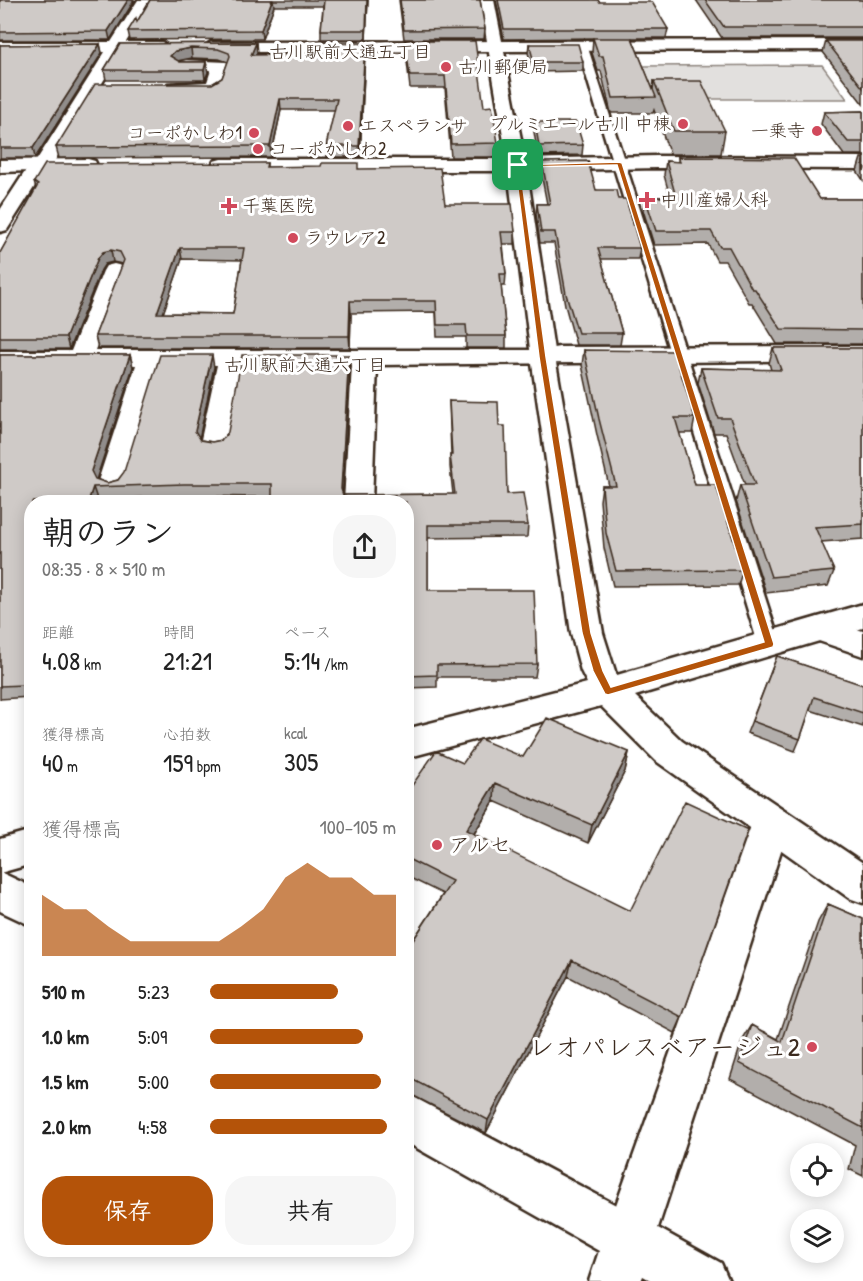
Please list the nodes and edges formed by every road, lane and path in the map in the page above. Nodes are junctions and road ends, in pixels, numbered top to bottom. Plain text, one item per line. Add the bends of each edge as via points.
1 (145, 0) edge
2 (487, 0) edge
3 (495, 45) junction
4 (582, 45) junction
5 (863, 45) edge
6 (199, 46) edge
7 (0, 47) edge
8 (116, 47) junction
9 (175, 47) edge
10 (105, 65) junction
11 (128, 65) edge
12 (163, 65) edge
13 (91, 87) junction
14 (113, 87) edge
15 (157, 87) edge
16 (619, 163) junction
17 (863, 164) edge
18 (43, 165) junction
19 (102, 165) edge
20 (197, 165) edge
21 (518, 165) junction
22 (0, 166) edge
23 (2, 217) edge
24 (114, 271) dead end
25 (677, 353) junction
26 (863, 353) edge
27 (231, 357) junction
28 (364, 357) junction
29 (543, 357) junction
30 (0, 358) edge
31 (80, 358) junction
32 (152, 358) junction
33 (214, 444) edge
34 (111, 484) edge
35 (358, 495) edge
36 (863, 616) edge
37 (819, 629) junction
38 (769, 644) junction
39 (863, 644) edge
40 (608, 691) junction
41 (414, 742) edge
42 (771, 823) junction
43 (24, 850) edge
44 (0, 856) edge
45 (863, 885) edge
46 (0, 890) edge
47 (24, 904) edge
48 (414, 1121) edge
49 (622, 1261) edge
50 (703, 1281) edge

1 - 8 street
2 - 3 street
3 - 4 street
3 - 6 street
3 - 21 street
4 - 5 street
4 - 16 lane
7 - 8 street
8 - 9 street
8 - 10 street
10 - 11 street
10 - 13 street
12 - 15 street via 221,65 213,87
13 - 14 street
13 - 18 street
16 - 17 street
16 - 21 street
16 - 25 lane
18 - 19 street
18 - 22 street
18 - 23 street
20 - 21 street
21 - 29 street
24 - 31 street
25 - 26 street
25 - 29 street
25 - 38 lane
27 - 28 street
27 - 32 street
27 - 33 street
28 - 29 street
28 - 35 street
29 - 40 street via 587,633
30 - 31 street
31 - 32 street
32 - 34 street
36 - 37 street
37 - 38 street
37 - 39 street
38 - 40 street
40 - 41 street
40 - 42 street via 669,751
42 - 45 street
42 - 49 street
43 - 44 street
46 - 47 street
48 - 49 street
49 - 50 street

